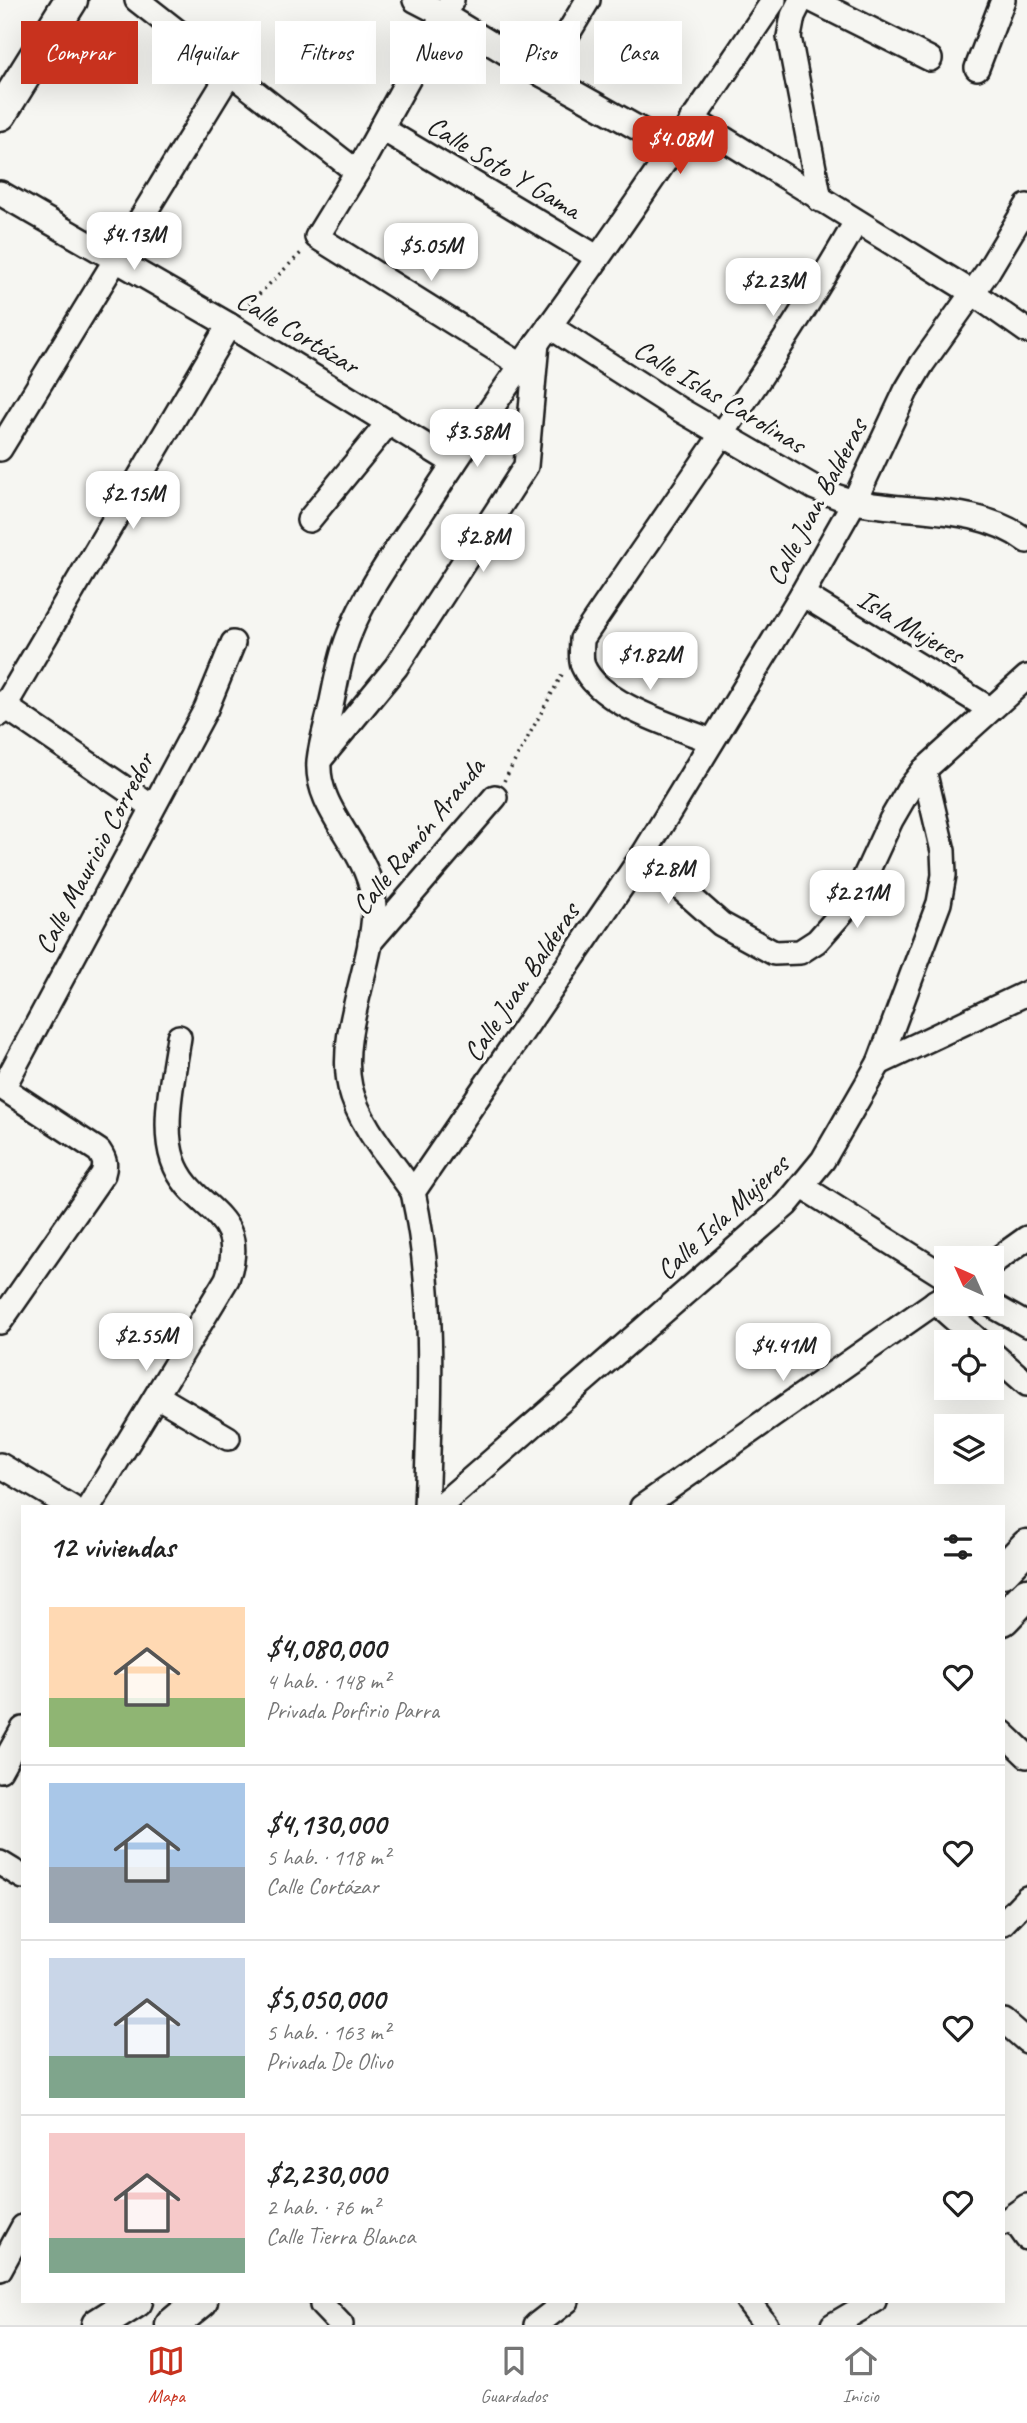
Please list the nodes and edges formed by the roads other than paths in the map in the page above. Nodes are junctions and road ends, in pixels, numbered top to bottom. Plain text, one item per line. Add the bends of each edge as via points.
1 (71, 0) edge
2 (137, 0) edge
3 (415, 0) edge
4 (588, 0) edge
5 (774, 0) edge
6 (801, 0) edge
7 (812, 0) edge
8 (1003, 0) edge
9 (448, 7) edge
10 (164, 21) edge
11 (575, 21) edge
12 (500, 44) edge
13 (930, 59) dead end
14 (977, 68) dead end
15 (223, 84) edge
16 (244, 84) edge
17 (559, 84) edge
18 (0, 114) edge
19 (692, 120) junction
20 (381, 128) junction
21 (673, 148) junction
22 (357, 172) junction
23 (0, 193) edge
24 (820, 200) junction
25 (1027, 206) edge
26 (856, 222) junction
27 (597, 257) junction
28 (116, 259) junction
29 (973, 293) junction
30 (229, 325) junction
31 (1027, 331) edge
32 (543, 335) junction
33 (521, 365) junction
34 (389, 422) junction
35 (721, 433) junction
36 (0, 449) edge
37 (454, 463) junction
38 (854, 502) junction
39 (309, 520) dead end
40 (1027, 541) edge
41 (802, 594) junction
42 (233, 643) dead end
43 (1027, 677) edge
44 (2, 708) edge
45 (990, 709) junction
46 (712, 741) junction
47 (320, 759) junction
48 (924, 770) junction
49 (495, 797) road end
50 (152, 807) junction
51 (643, 855) junction
52 (370, 942) junction
53 (1027, 993) edge
54 (179, 1037) dead end
55 (880, 1063) junction
56 (1, 1087) edge
57 (803, 1186) junction
58 (413, 1192) junction
59 (1027, 1238) edge
60 (1004, 1254) edge
61 (934, 1270) edge
62 (8, 1293) edge
63 (934, 1303) edge
64 (1004, 1312) edge
65 (957, 1316) edge
66 (0, 1322) edge
67 (1027, 1325) edge
68 (969, 1330) edge
69 (1004, 1364) edge
70 (1027, 1384) edge
71 (157, 1396) junction
72 (228, 1438) dead end
73 (0, 1465) edge
74 (68, 1505) edge
75 (90, 1505) edge
76 (426, 1505) edge
77 (441, 1505) edge
78 (645, 1505) edge
79 (1027, 1546) edge
80 (1005, 1569) edge
81 (1027, 1594) edge
82 (1005, 1617) edge
83 (21, 1733) edge
84 (1005, 1735) edge
85 (1027, 1756) edge
86 (0, 1770) edge
87 (0, 1863) edge
88 (21, 1876) edge
89 (1027, 1898) edge
90 (1005, 1921) edge
91 (1005, 2022) edge
92 (1027, 2041) edge
93 (1014, 2215) edge
94 (21, 2231) edge
95 (1027, 2238) edge
96 (0, 2269) edge
97 (134, 2303) edge
98 (135, 2303) edge
99 (199, 2303) edge
100 (564, 2303) edge
101 (750, 2303) edge
102 (871, 2303) edge
103 (322, 2305) dead end
104 (541, 2317) edge
105 (99, 2325) edge
106 (116, 2325) edge
107 (172, 2325) edge
108 (341, 2325) edge
109 (766, 2325) edge
110 (833, 2325) edge

1 - 18 main road
2 - 10 street
3 - 9 street
4 - 11 street
5 - 19 street, Calle Ramón Aranda
6 - 24 street via 789,37
7 - 13 street
8 - 14 street
9 - 12 street
9 - 20 street
15 - 28 street
16 - 22 street
17 - 21 street
19 - 21 street, Calle Ramón Aranda
19 - 24 street
20 - 22 street
20 - 27 street, Calle Soto Y Gama
21 - 27 street, Calle Ramón Aranda
22 - 33 street via 317,237
23 - 28 street, Calle Cortázar
24 - 26 street
25 - 29 street, Calle Juan Balderas
26 - 29 street
26 - 35 street via 807,306
27 - 32 street, Calle Ramón Aranda
28 - 30 street, Calle Cortázar
28 - 36 street
29 - 31 street
29 - 38 street, Calle Juan Balderas via 906,391
30 - 34 street, Calle Cortázar
30 - 44 street
32 - 33 street, Calle Ramón Aranda
32 - 35 street, Calle Islas Carolinas
32 - 47 street via 526,466 396,667
33 - 37 street, Calle Ramón Aranda
34 - 37 street, Calle Cortázar
34 - 39 street
35 - 38 street, Calle Islas Carolinas via 816,488
35 - 46 street via 582,639 582,664 594,684 617,701
37 - 47 street, Calle Ramón Aranda via 361,608 339,660
38 - 40 street, Calle Islas Carolinas via 983,518
38 - 41 street, Calle Juan Balderas
41 - 45 street, Isla Mujeres
41 - 46 street, Calle Juan Balderas
42 - 50 street, Calle Mauricio Corredor via 206,709
43 - 45 street
44 - 50 street
45 - 48 street
46 - 51 street, Calle Juan Balderas
47 - 52 street, Calle Ramón Aranda via 319,780 327,801 371,883
48 - 51 street via 891,820 855,898 817,941 800,951 774,953 721,924
48 - 55 street, Calle Isla Mujeres via 943,851 944,875 939,903
49 - 52 street, Calle Ramón Aranda
50 - 56 street, Calle Mauricio Corredor
51 - 58 street, Calle Juan Balderas
52 - 58 street via 347,1066 350,1089
53 - 55 street
54 - 71 street via 168,1142 185,1182 230,1232 234,1260
55 - 57 street, Calle Isla Mujeres
56 - 62 street via 94,1147 105,1160 103,1174
57 - 61 street
57 - 77 street, Calle Isla Mujeres
58 - 76 street via 430,1312
59 - 60 street
62 - 66 street
63 - 78 street
64 - 67 street
65 - 68 street
69 - 70 street
71 - 72 street
71 - 75 street
73 - 74 street
79 - 80 main road
81 - 82 main road
83 - 86 street
84 - 85 street
87 - 88 street
89 - 90 street
91 - 92 street
93 - 95 street
94 - 96 street
97 - 105 main road
98 - 106 main road
99 - 107 main road
100 - 104 street
101 - 109 street
102 - 110 street
103 - 108 street

